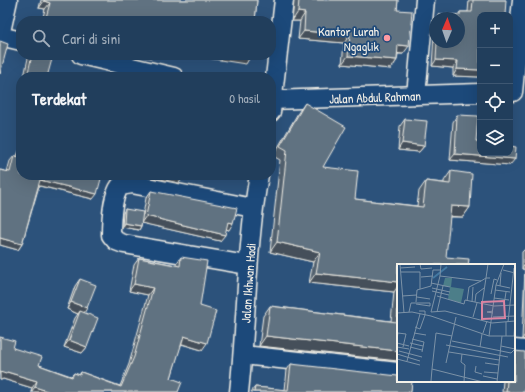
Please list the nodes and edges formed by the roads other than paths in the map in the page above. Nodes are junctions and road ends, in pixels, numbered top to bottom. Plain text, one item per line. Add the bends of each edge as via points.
1 (8, 0) edge
2 (284, 0) edge
3 (425, 0) edge
4 (522, 0) edge
5 (0, 36) edge
6 (16, 40) edge
7 (102, 60) edge
8 (153, 72) edge
9 (276, 72) edge
10 (516, 92) edge
11 (477, 93) edge
12 (416, 95) junction
13 (276, 104) edge
14 (258, 180) edge
15 (253, 208) junction
16 (248, 267) junction
17 (515, 349) edge
18 (525, 350) edge
19 (243, 355) junction
20 (397, 372) edge
21 (239, 392) edge

1 - 5 street
2 - 9 street
3 - 12 street
4 - 10 street
5 - 6 street
7 - 8 street
11 - 12 street, Jalan Abdul Rahman
12 - 13 street, Jalan Abdul Rahman
14 - 15 street, Jalan Ikhwan Hadi
15 - 16 street, Jalan Ikhwan Hadi
15 - 16 street via 125,184 117,190 111,225 111,235 116,241 124,244
16 - 19 street, Jalan Ikhwan Hadi
17 - 18 street
19 - 20 street
19 - 21 street, Jalan Ikhwan Hadi

